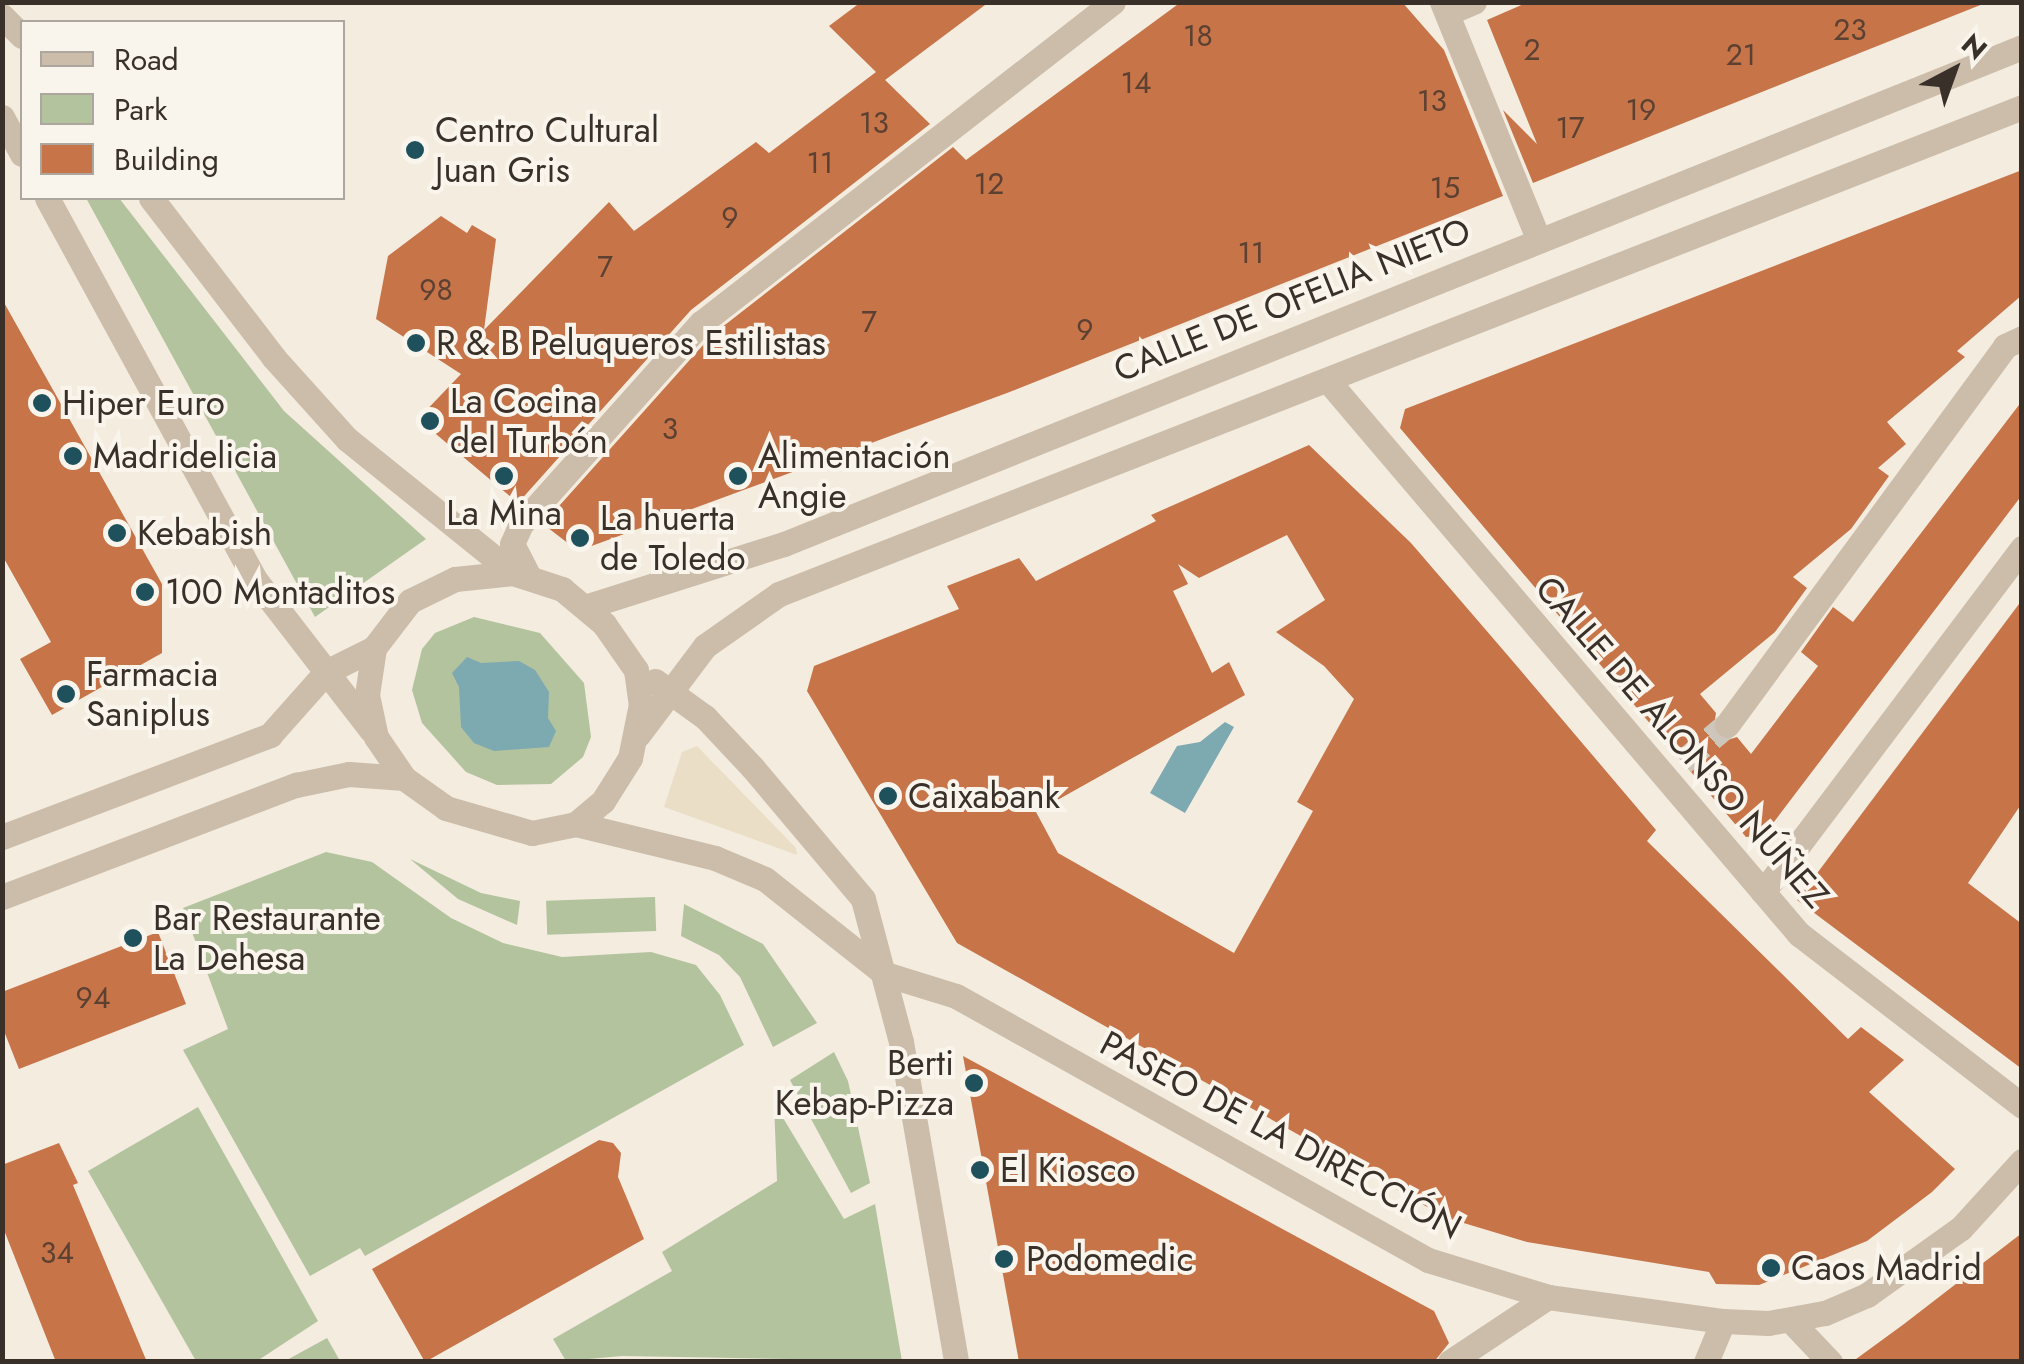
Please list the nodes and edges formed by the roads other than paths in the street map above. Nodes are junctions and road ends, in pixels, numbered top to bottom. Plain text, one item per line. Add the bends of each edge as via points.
1 (1113, 2) edge
2 (1456, 6) edge
3 (2, 16) edge
4 (20, 34) edge
5 (2022, 47) edge
6 (2022, 107) edge
7 (2, 117) edge
8 (20, 150) edge
9 (47, 200) edge
10 (153, 200) edge
11 (1538, 239) junction
12 (2022, 338) edge
13 (1329, 382) junction
14 (2022, 548) edge
15 (521, 574) junction
16 (585, 607) junction
17 (374, 648) junction
18 (636, 670) junction
19 (326, 672) junction
20 (670, 690) junction
21 (1727, 725) tunnel mouth
22 (638, 735) junction
23 (376, 737) junction
24 (404, 778) junction
25 (576, 824) junction
26 (2, 837) edge
27 (1764, 892) junction
28 (2, 896) edge
29 (885, 974) junction
30 (2022, 1106) edge
31 (2022, 1161) edge
32 (1548, 1297) junction
33 (1723, 1321) junction
34 (1791, 1321) junction
35 (956, 1362) edge
36 (1450, 1362) edge
37 (1706, 1362) edge
38 (1830, 1362) edge

1 - 15 street via 701,323 522,524 512,544
2 - 11 street
3 - 4 street
5 - 11 street, CALLE DE OFELIA NIETO
6 - 13 street
7 - 8 street
9 - 19 street via 256,581
10 - 15 street via 346,440
11 - 16 street, CALLE DE OFELIA NIETO via 784,544
12 - 21 street via 2005,346
13 - 20 street via 779,594 704,646
13 - 27 street, CALLE DE ALONSO NÚÑEZ via 1674,770
14 - 27 street
15 - 16 street
15 - 17 street via 434,588 410,601
16 - 18 street
17 - 19 street
17 - 23 street via 366,695
18 - 20 street
18 - 22 street
19 - 23 street
19 - 26 street via 270,734
20 - 22 street
20 - 29 street via 752,767 863,900
22 - 25 street via 620,781
23 - 24 street
24 - 25 street via 446,808 492,825 532,833
24 - 28 street via 348,774 296,786
25 - 29 street via 698,853 765,879
27 - 30 street, CALLE DE ALONSO NÚÑEZ via 1799,934
29 - 32 street, PASEO DE LA DIRECCIÓN via 956,996 1428,1260
29 - 35 street
31 - 34 street, PASEO DE LA DIRECCIÓN via 1986,1205 1899,1274 1845,1306
32 - 33 street, PASEO DE LA DIRECCIÓN
32 - 36 street
33 - 34 street, PASEO DE LA DIRECCIÓN
33 - 37 street
34 - 38 street

